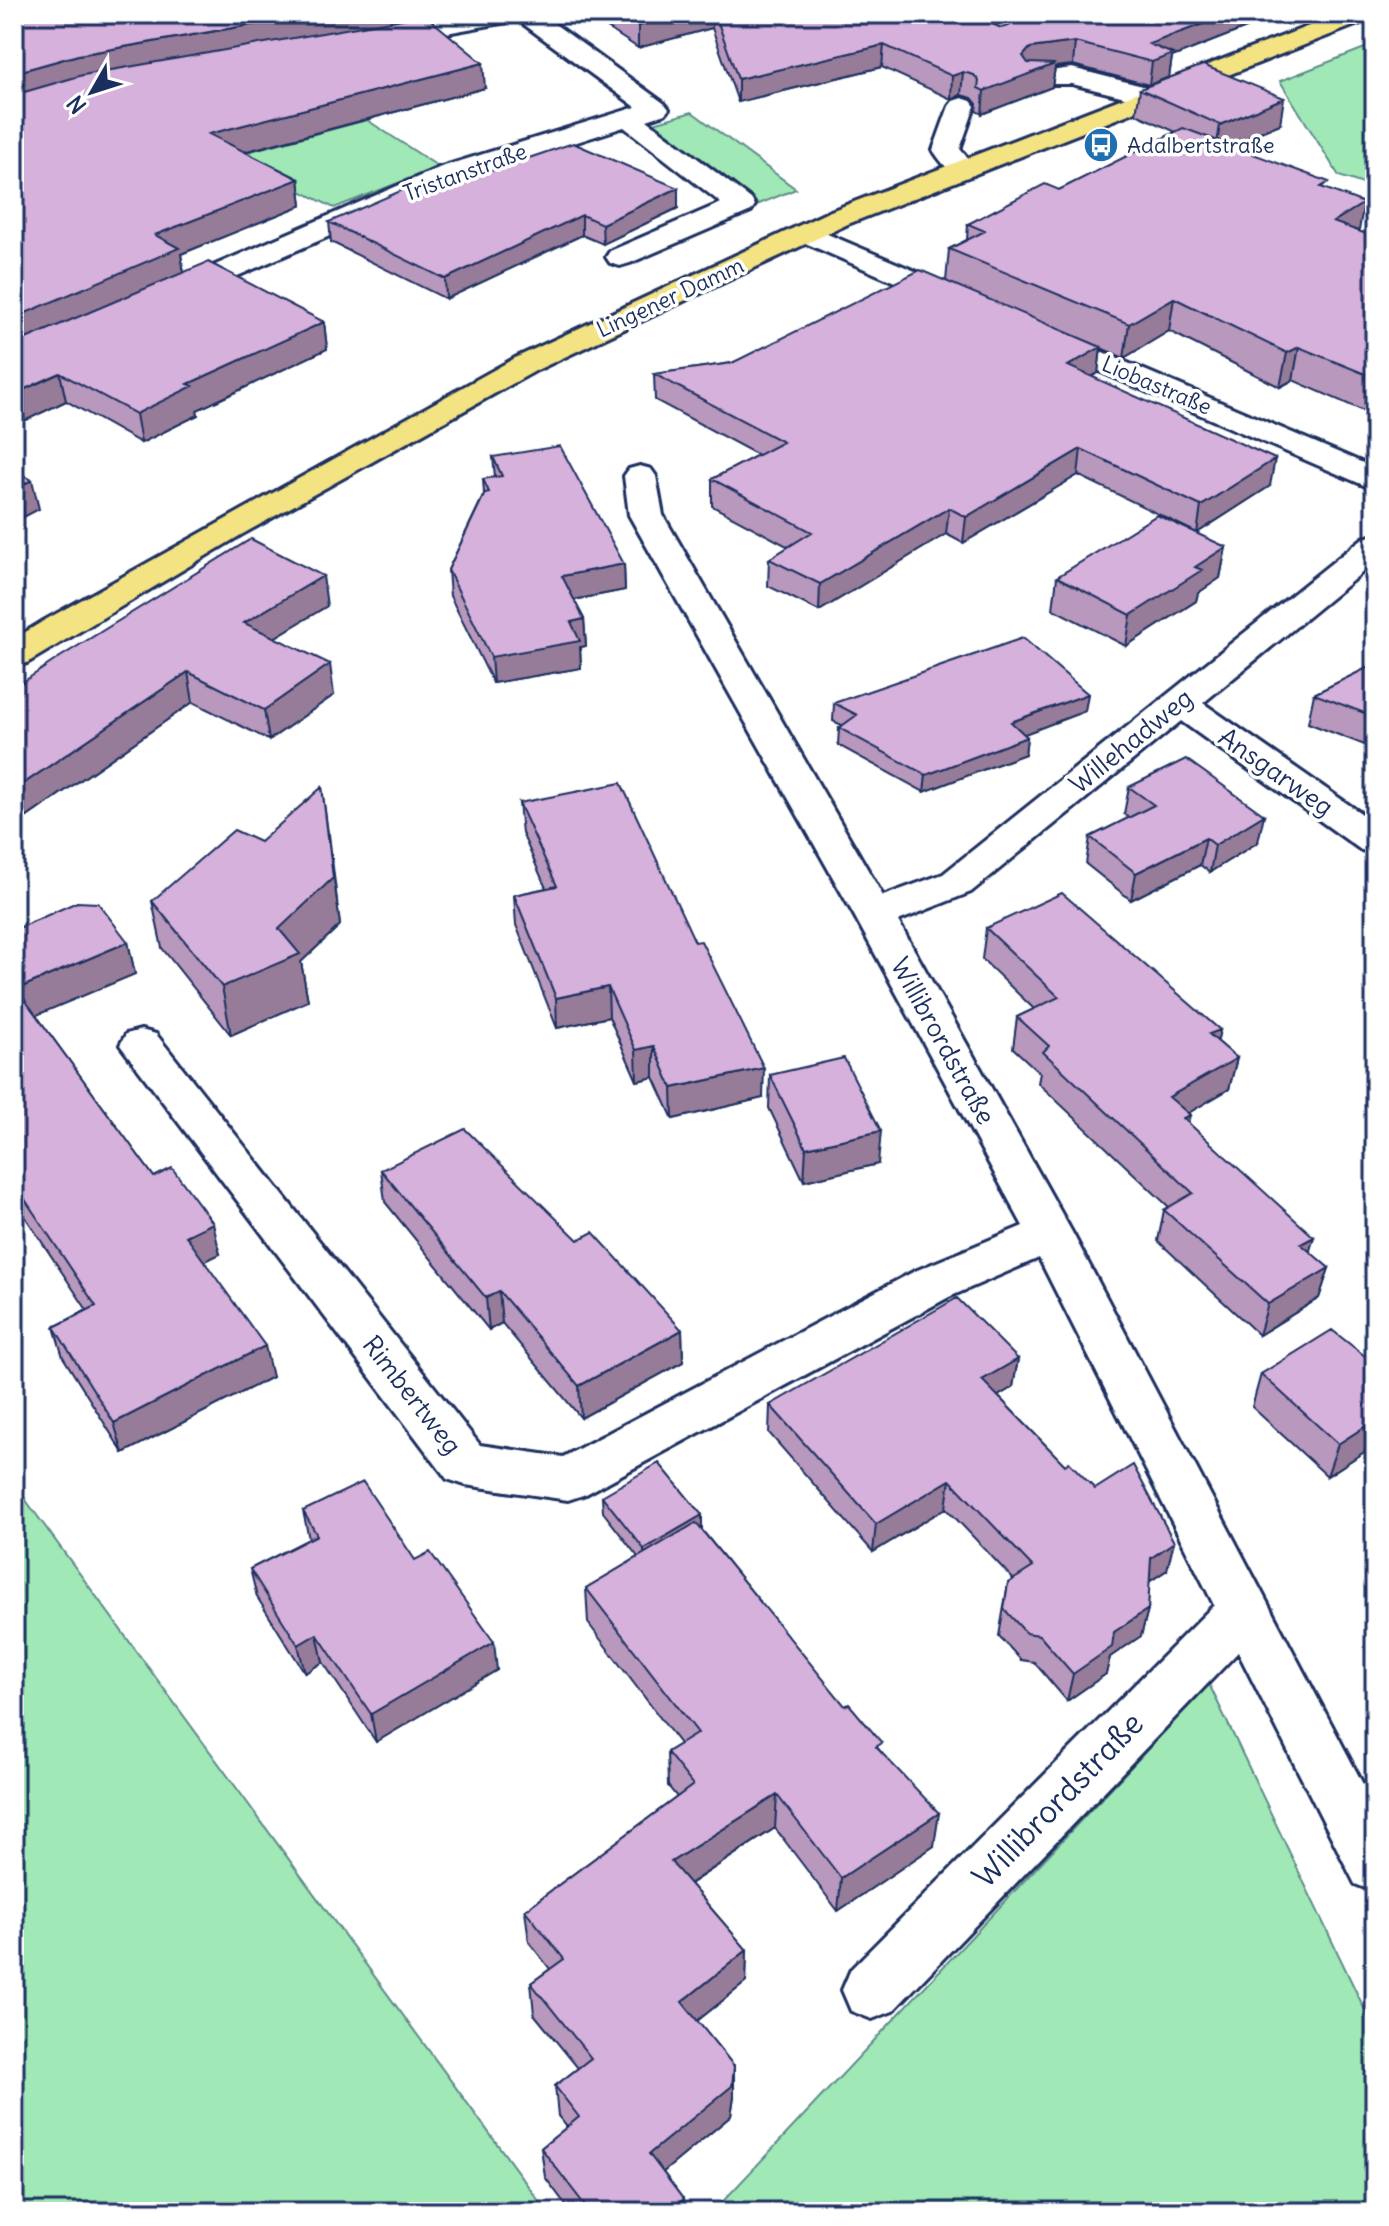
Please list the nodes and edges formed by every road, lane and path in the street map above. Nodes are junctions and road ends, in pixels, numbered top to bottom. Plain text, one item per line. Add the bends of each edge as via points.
1 (515, 14) edge
2 (525, 14) edge
3 (1362, 14) edge
4 (361, 42) edge
5 (1037, 79) edge
6 (1153, 96) junction
7 (962, 106) dead end
8 (628, 118) junction
9 (964, 169) junction
10 (806, 233) junction
11 (620, 257) dead end
12 (145, 306) edge
13 (640, 476) dead end
14 (1375, 480) edge
15 (1375, 545) edge
16 (14, 655) edge
17 (1178, 702) junction
18 (1375, 841) edge
19 (874, 915) junction
20 (141, 1045) dead end
21 (1050, 1234) junction
22 (1243, 1611) junction
23 (1375, 1865) edge
24 (872, 1990) dead end

1 - 4 street
2 - 8 street, Tristanstraße via 656,109
3 - 6 main road, Lingener Damm
5 - 6 street via 1072,76
6 - 9 main road, Lingener Damm
7 - 9 street via 946,150
8 - 11 street via 741,205
8 - 12 street, Tristanstraße via 451,173
9 - 10 main road, Lingener Damm
10 - 14 street, Liobastraße
10 - 16 main road, Lingener Damm via 526,364 229,528
13 - 19 street, Willibrordstraße via 646,515
15 - 17 street, Willehadweg
17 - 18 street, Ansgarweg
17 - 19 street, Willehadweg via 957,883
19 - 21 street, Willibrordstraße
20 - 21 street, Rimbertweg via 465,1464 568,1479 932,1284
21 - 22 street, Willibrordstraße
22 - 23 street, Willibrordstraße
22 - 24 street, Willibrordstraße

